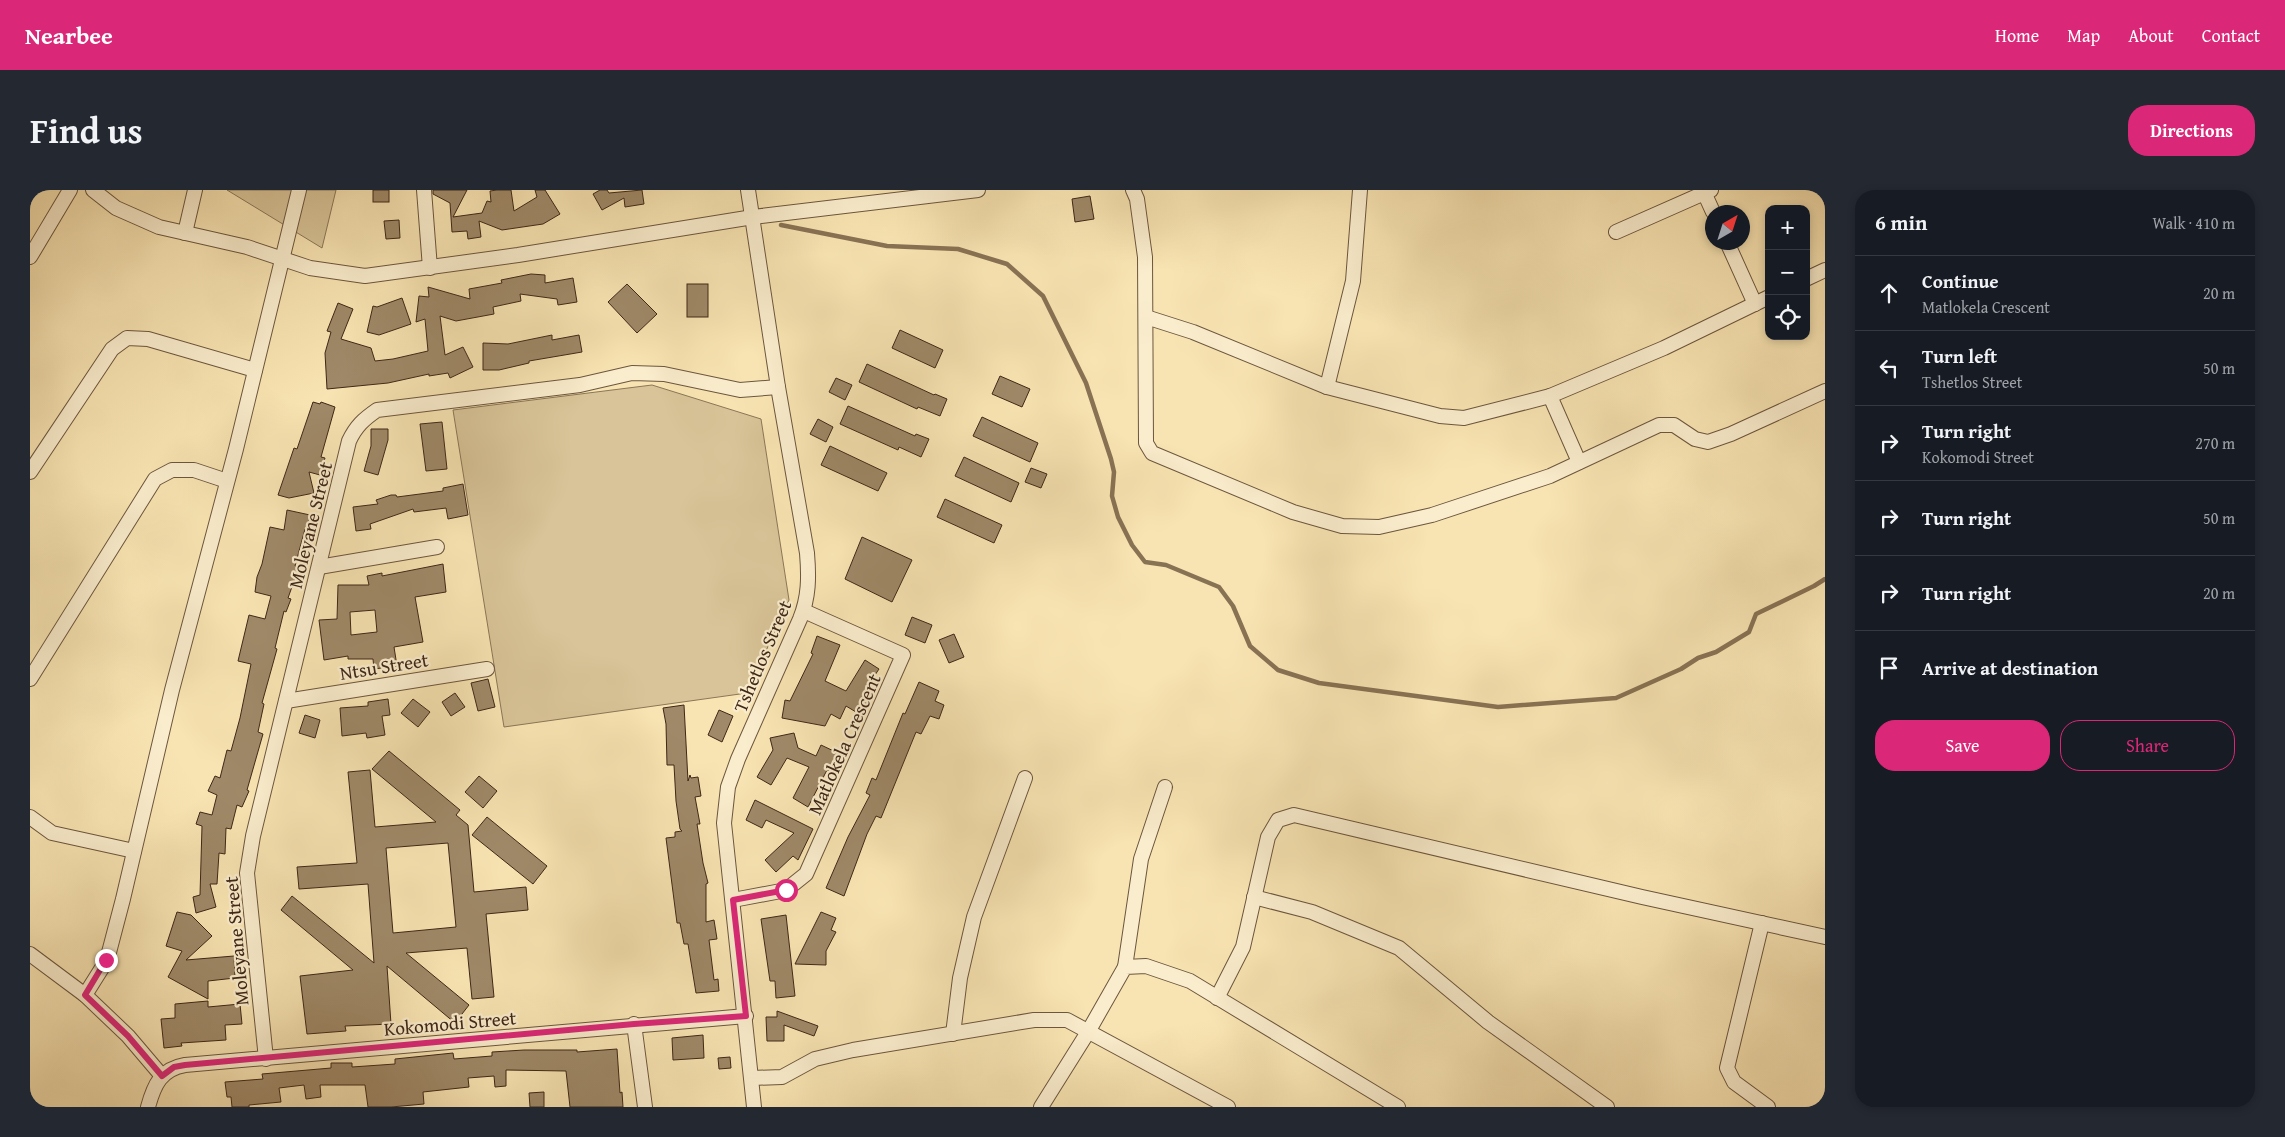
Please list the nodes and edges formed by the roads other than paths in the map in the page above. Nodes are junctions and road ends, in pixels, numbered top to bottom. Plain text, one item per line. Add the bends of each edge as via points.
1 (70, 190) edge
2 (93, 190) edge
3 (195, 190) edge
4 (299, 190) edge
5 (424, 190) edge
6 (748, 190) edge
7 (978, 190) edge
8 (1133, 190) edge
9 (1360, 190) edge
10 (1706, 191) edge
11 (1711, 205) edge
12 (753, 217) junction
13 (1616, 232) dead end
14 (185, 233) junction
15 (1731, 250) edge
16 (30, 257) edge
17 (281, 258) junction
18 (430, 268) junction
19 (1825, 270) edge
20 (1810, 277) edge
21 (1765, 299) edge
22 (1755, 304) junction
23 (1146, 317) junction
24 (255, 370) junction
25 (778, 387) junction
26 (1327, 388) junction
27 (1825, 391) edge
28 (1550, 396) junction
29 (1579, 462) junction
30 (30, 472) edge
31 (227, 481) junction
32 (437, 547) dead end
33 (319, 567) junction
34 (804, 611) junction
35 (487, 669) dead end
36 (30, 679) edge
37 (286, 700) junction
38 (1025, 778) dead end
39 (1166, 787) dead end
40 (30, 817) edge
41 (134, 851) junction
42 (1254, 897) junction
43 (733, 900) junction
44 (1762, 923) junction
45 (1825, 937) edge
46 (30, 954) edge
47 (1124, 967) junction
48 (85, 995) junction
49 (1217, 998) junction
50 (746, 1016) junction
51 (634, 1024) junction
52 (1088, 1032) junction
53 (954, 1034) junction
54 (266, 1059) junction
55 (162, 1076) junction
56 (752, 1078) junction
57 (148, 1107) edge
58 (645, 1107) edge
59 (754, 1107) edge
60 (1041, 1107) edge
61 (1228, 1107) edge
62 (1398, 1107) edge
63 (1607, 1107) edge
64 (1768, 1107) edge

1 - 16 street
2 - 14 street via 116,208 159,227
3 - 14 street
4 - 17 street
5 - 18 street
6 - 12 street, Tshetlos Street
7 - 12 street
8 - 23 street via 1145,256
9 - 26 street via 1353,281
10 - 11 street
10 - 13 street
12 - 18 street
12 - 25 street, Tshetlos Street
14 - 17 street
15 - 22 street
17 - 18 street via 310,268 365,276
17 - 24 street
19 - 20 street
21 - 22 street
22 - 28 street via 1664,348
23 - 26 street via 1193,332
23 - 29 street via 1146,443 1152,453 1293,512 1342,526 1379,528 1432,515 1550,476
24 - 30 street via 148,339 127,338 112,349
24 - 31 street
25 - 33 street, Moleyane Street via 740,390 664,374 632,373 580,385 377,410 354,429 349,441
25 - 34 street, Tshetlos Street via 807,553 809,581
26 - 28 street via 1440,416 1464,418
27 - 29 street via 1708,442 1695,439 1674,425 1659,425
28 - 29 street
31 - 36 street via 194,470 172,470 155,479
31 - 41 street
32 - 33 street
33 - 37 street, Moleyane Street
34 - 43 street, Tshetlos Street via 728,787 724,823
34 - 43 street, Matlokela Crescent via 903,655 806,874 786,890
35 - 37 street, Ntsu Street
37 - 54 street, Moleyane Street via 247,873
38 - 53 street via 974,917 960,978
39 - 47 street via 1140,859
40 - 41 street via 52,833
41 - 48 street via 106,960
42 - 44 street via 1268,837 1278,820 1294,815
42 - 49 street via 1243,947
42 - 63 street via 1312,912 1399,948 1488,1022
43 - 50 street, Tshetlos Street
44 - 45 street
44 - 64 street via 1727,1068 1734,1082
46 - 48 street
47 - 49 street via 1146,966 1190,981
47 - 52 street
48 - 55 street via 128,1036
49 - 62 street
50 - 51 street, Kokomodi Street
50 - 56 street, Tshetlos Street
51 - 54 street, Kokomodi Street
51 - 58 street
52 - 53 street via 1066,1020 1034,1020
52 - 60 street
52 - 61 street
53 - 56 street via 853,1050 815,1059 782,1077
54 - 55 street, Kokomodi Street via 179,1066
55 - 57 street via 155,1084
56 - 59 street, Tshetlos Street

